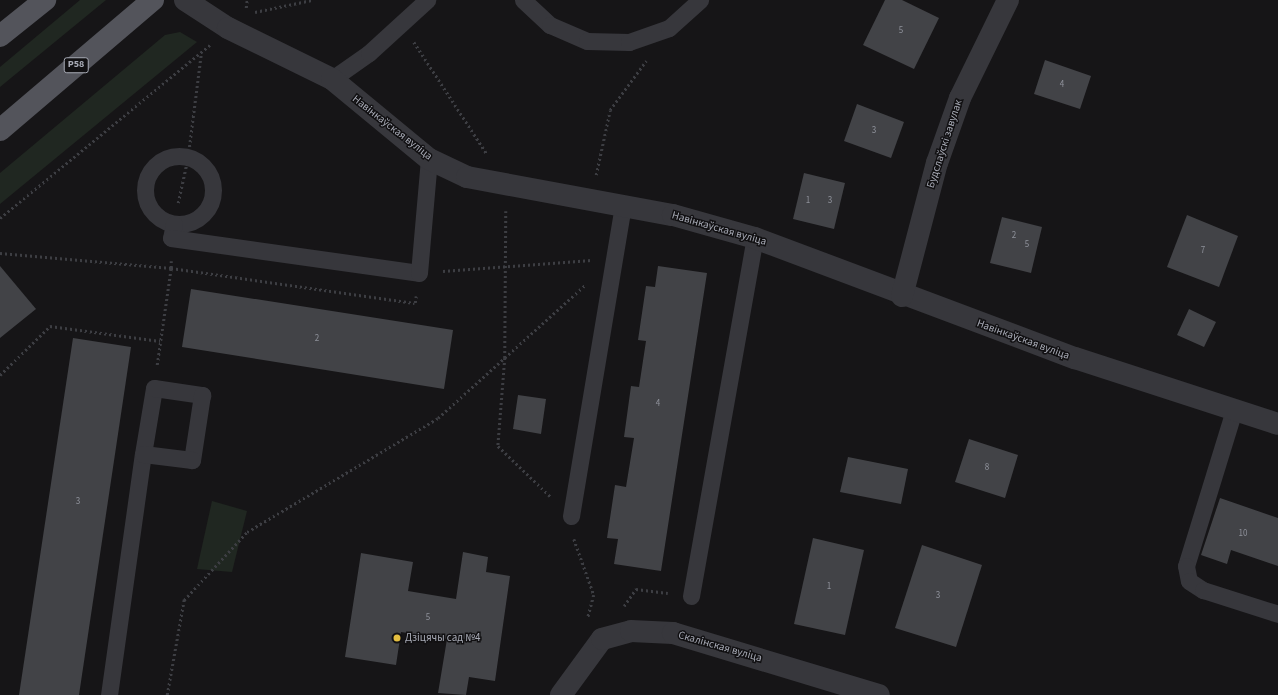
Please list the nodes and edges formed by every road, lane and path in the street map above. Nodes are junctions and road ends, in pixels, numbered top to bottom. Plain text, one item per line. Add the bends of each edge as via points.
1 (45, 0) edge
2 (153, 0) edge
3 (185, 0) edge
4 (247, 0) edge
5 (312, 0) edge
6 (427, 0) edge
7 (523, 0) edge
8 (700, 0) edge
9 (1008, 0) edge
10 (236, 21) junction
11 (402, 23) junction
12 (669, 28) junction
13 (0, 36) edge
14 (201, 53) junction
15 (332, 80) junction
16 (0, 130) edge
17 (188, 157) junction
18 (429, 159) junction
19 (507, 186) junction
20 (590, 201) junction
21 (623, 206) junction
22 (0, 218) edge
23 (174, 224) junction
24 (755, 238) junction
25 (0, 253) edge
26 (614, 259) junction
27 (502, 267) junction
28 (171, 268) junction
29 (419, 273) junction
30 (902, 296) junction
31 (160, 341) junction
32 (505, 358) junction
33 (0, 375) edge
34 (154, 388) junction
35 (1234, 410) junction
36 (1278, 424) edge
37 (144, 454) junction
38 (571, 516) junction
39 (691, 596) joint
40 (1278, 614) edge
41 (594, 631) junction
42 (109, 695) edge
43 (167, 695) edge
44 (561, 695) edge
45 (879, 695) edge

1 - 13 main road
2 - 16 main road, Р58
3 - 10 street, Навінкаўская вуліца
4 - 10 path
5 - 10 path
6 - 11 lane
7 - 12 lane via 550,25 587,41 629,42
8 - 12 lane
9 - 30 street, Будслаўскі завулак via 960,98 942,149
10 - 14 path
10 - 15 street, Навінкаўская вуліца
11 - 15 lane
11 - 19 path
12 - 20 path via 610,110
14 - 17 path
14 - 22 path
15 - 18 street, Навінкаўская вуліца
17 - 23 path
17 - 23 lane via 207,170 214,192 205,214 184,225
17 - 23 lane via 177,156 157,164 146,182 148,204 154,213
18 - 19 street, Навінкаўская вуліца via 467,177
18 - 29 lane
19 - 20 street, Навінкаўская вуліца
19 - 27 path
20 - 21 street, Навінкаўская вуліца
21 - 24 street, Навінкаўская вуліца via 673,215
21 - 26 lane
23 - 29 lane via 171,238
24 - 30 street, Навінкаўская вуліца
24 - 39 lane
25 - 28 path
26 - 27 path
26 - 32 path
26 - 38 lane
27 - 29 path
27 - 32 path
28 - 29 path via 416,303
28 - 31 path
30 - 35 street, Навінкаўская вуліца
31 - 33 path via 50,326
31 - 34 path
32 - 38 path via 498,446
32 - 43 path via 438,418 247,532 184,600
34 - 37 lane
34 - 37 lane via 202,395 192,460
35 - 36 street, Навінкаўская вуліца
35 - 40 lane via 1186,566 1188,581 1203,590
37 - 42 lane
38 - 41 path via 574,541 594,595
39 - 41 path via 636,589
41 - 44 street
41 - 45 street, Скалінская вуліца via 673,633

